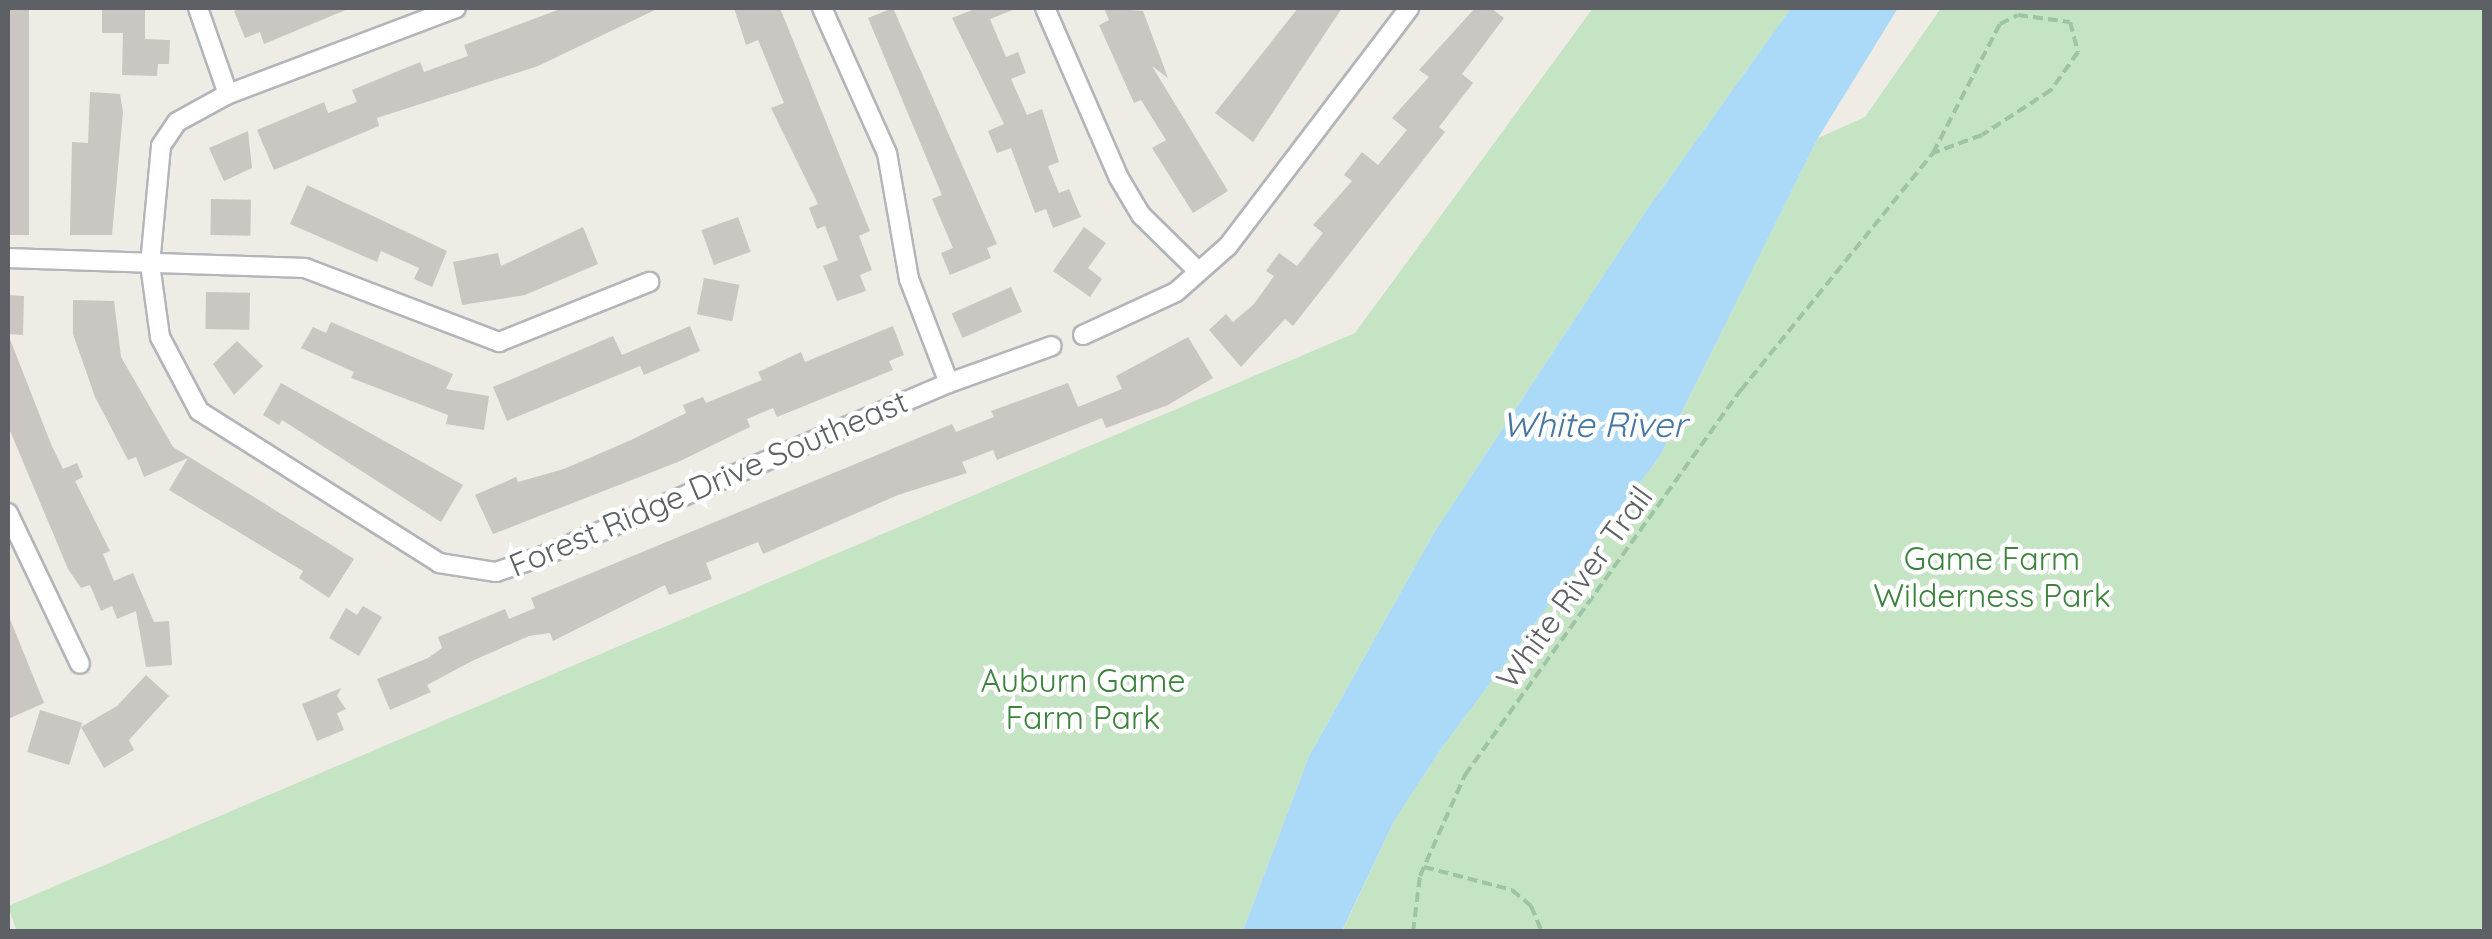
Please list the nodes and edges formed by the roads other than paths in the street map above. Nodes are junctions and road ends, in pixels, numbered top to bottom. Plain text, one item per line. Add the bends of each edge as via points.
1 (198, 8) edge
2 (456, 8) edge
3 (822, 8) edge
4 (1045, 8) edge
5 (1409, 8) edge
6 (228, 94) junction
7 (8, 258) edge
8 (150, 264) junction
9 (1197, 270) junction
10 (649, 282) dead end
11 (1083, 335) dead end
12 (1052, 346) dead end
13 (949, 383) junction
14 (8, 513) edge
15 (80, 664) dead end

1 - 6 street
2 - 6 street, Forest Ridge Drive Southeast
3 - 13 street via 886,153 910,278
4 - 9 street via 1119,178 1142,215
5 - 9 street via 1228,246
6 - 8 street, Forest Ridge Drive Southeast via 177,122 161,146
7 - 8 street
8 - 10 street via 305,268 498,342
8 - 13 street, Forest Ridge Drive Southeast via 160,338 199,412 439,563 473,572 543,556
9 - 11 street via 1151,307
12 - 13 street, Forest Ridge Drive Southeast
14 - 15 street

